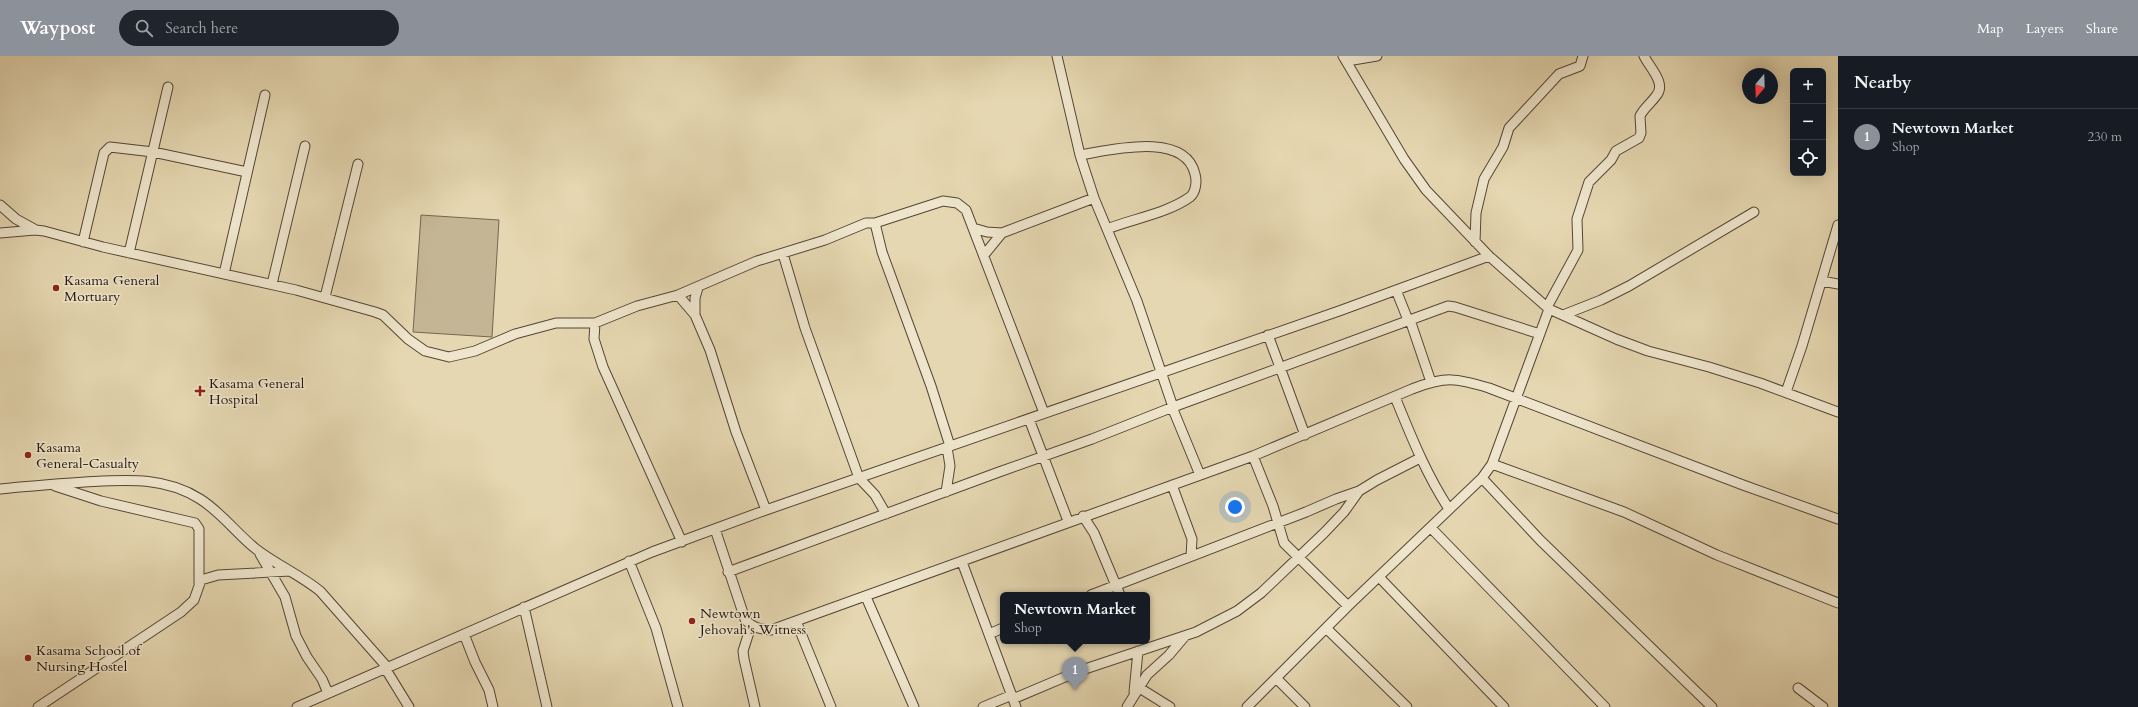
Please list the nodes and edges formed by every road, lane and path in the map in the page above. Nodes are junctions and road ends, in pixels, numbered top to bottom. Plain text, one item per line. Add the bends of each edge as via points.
1 (1057, 56) edge
2 (1377, 56) edge
3 (1583, 56) edge
4 (1644, 56) edge
5 (1345, 58) edge
6 (168, 87) dead end
7 (265, 95) dead end
8 (306, 146) dead end
9 (153, 152) junction
10 (1080, 156) junction
11 (358, 164) dead end
12 (247, 172) junction
13 (1094, 198) junction
14 (0, 205) edge
15 (1754, 212) dead end
16 (875, 223) junction
17 (1838, 225) edge
18 (973, 228) junction
19 (1107, 229) junction
20 (37, 230) junction
21 (0, 233) edge
22 (1002, 233) junction
23 (83, 242) junction
24 (1475, 242) junction
25 (129, 253) junction
26 (783, 254) junction
27 (984, 255) junction
28 (1489, 256) junction
29 (224, 274) junction
30 (1822, 281) junction
31 (272, 284) junction
32 (1838, 284) edge
33 (698, 288) junction
34 (1396, 290) junction
35 (678, 295) junction
36 (325, 297) junction
37 (1548, 308) junction
38 (695, 315) junction
39 (1563, 315) junction
40 (1409, 320) junction
41 (595, 323) junction
42 (580, 324) junction
43 (1540, 334) junction
44 (1268, 335) junction
45 (594, 338) junction
46 (1279, 368) junction
47 (1161, 372) junction
48 (1431, 382) junction
49 (1786, 392) junction
50 (1395, 397) junction
51 (1517, 399) junction
52 (1173, 407) junction
53 (1838, 412) edge
54 (1044, 413) junction
55 (1029, 419) junction
56 (1305, 435) junction
57 (949, 446) junction
58 (1044, 456) junction
59 (1253, 456) junction
60 (1420, 458) junction
61 (1492, 464) junction
62 (1200, 475) junction
63 (859, 478) junction
64 (1482, 478) junction
65 (49, 484) junction
66 (1172, 485) junction
67 (0, 488) edge
68 (1359, 491) junction
69 (946, 492) junction
70 (766, 510) junction
71 (1449, 510) junction
72 (886, 514) junction
73 (1083, 516) junction
74 (1838, 519) edge
75 (1068, 521) junction
76 (1278, 522) junction
77 (1431, 528) junction
78 (715, 529) junction
79 (682, 542) junction
80 (257, 550) junction
81 (1191, 556) junction
82 (1297, 557) junction
83 (629, 561) junction
84 (962, 562) junction
85 (290, 571) junction
86 (728, 572) junction
87 (273, 573) junction
88 (1379, 577) junction
89 (200, 583) junction
90 (1116, 586) junction
91 (1099, 592) edge
92 (1119, 592) edge
93 (866, 597) junction
94 (1838, 603) edge
95 (1348, 606) junction
96 (524, 607) junction
97 (796, 621) junction
98 (751, 626) junction
99 (1326, 628) junction
100 (1000, 629) edge
101 (464, 634) junction
102 (989, 634) junction
103 (1185, 636) junction
104 (1139, 647) edge
105 (386, 667) junction
106 (1277, 678) junction
107 (1798, 688) dead end
108 (1136, 690) junction
109 (328, 693) junction
110 (1014, 700) edge
111 (38, 707) edge
112 (297, 707) edge
113 (408, 707) edge
114 (493, 707) edge
115 (547, 707) edge
116 (678, 707) edge
117 (755, 707) edge
118 (831, 707) edge
119 (914, 707) edge
120 (983, 707) edge
121 (1127, 707) edge
122 (1170, 707) edge
123 (1247, 707) edge
124 (1305, 707) edge
125 (1407, 707) edge
126 (1504, 707) edge
127 (1605, 707) edge
128 (1712, 707) edge
129 (1823, 707) edge

1 - 10 street
2 - 5 street
3 - 24 street via 1580,66 1559,74 1509,128 1503,147 1484,179 1476,213
4 - 37 street via 1659,79 1660,91 1640,116 1639,138 1616,152 1589,182 1577,219 1578,250
5 - 24 street via 1409,165 1430,195
6 - 9 street
7 - 12 street
8 - 31 street
9 - 12 street
9 - 23 street via 114,146 107,148
9 - 25 street
10 - 13 street
10 - 19 street via 1108,150 1147,147 1174,150 1186,156 1192,164 1196,186 1191,196 1164,210
11 - 36 street
12 - 29 street
13 - 19 street
13 - 22 street
14 - 20 street via 16,219
15 - 39 street via 1629,286
16 - 18 street via 947,200 957,202 966,210
16 - 26 street
16 - 57 street via 882,252 931,386
17 - 30 street
18 - 22 street
18 - 27 street
19 - 47 street via 1137,302
20 - 21 street
20 - 23 street
22 - 27 street
23 - 25 street
24 - 28 street
25 - 29 street
26 - 33 street via 730,272
26 - 63 street via 805,328
27 - 54 street
28 - 34 street
28 - 37 street
29 - 31 street
30 - 32 street
30 - 49 street
31 - 36 street
33 - 35 street
33 - 38 street via 694,298
34 - 40 street
34 - 44 street
35 - 38 street
35 - 41 street via 637,306
36 - 42 street via 379,313 416,346 436,356 449,357 475,350 538,327 561,322
37 - 39 street
37 - 43 street
38 - 70 street via 710,350 736,432
39 - 49 street via 1648,351 1710,367
40 - 43 street via 1448,306
40 - 46 street
40 - 48 street
41 - 42 street
41 - 45 street
42 - 45 street
43 - 51 street
44 - 46 street
44 - 47 street
45 - 79 street via 603,367
46 - 52 street
46 - 56 street
47 - 52 street
47 - 54 street
48 - 50 street
48 - 51 street via 1461,380
49 - 53 street
50 - 56 street
50 - 60 street
51 - 61 street
51 - 74 street via 1744,486
52 - 58 street
52 - 62 street
54 - 55 street
55 - 57 street
55 - 58 street
56 - 59 street
57 - 63 street
57 - 69 street via 950,466
58 - 69 street
58 - 75 street
59 - 62 street
59 - 76 street
60 - 68 street
60 - 71 street
61 - 64 street
61 - 94 street via 1624,512 1717,555
62 - 66 street
63 - 70 street
63 - 72 street via 875,495
64 - 71 street
64 - 128 street via 1540,540
65 - 67 street
65 - 80 street via 134,480 173,486 209,505
65 - 89 street via 101,501 195,523 199,529
66 - 73 street
66 - 81 street via 1192,539
68 - 76 street
68 - 82 street via 1334,522
69 - 72 street
70 - 78 street
71 - 77 street
72 - 86 street
73 - 75 street
73 - 90 street via 1094,533
75 - 84 street
76 - 81 street
76 - 82 street via 1284,543
77 - 88 street
77 - 127 street
78 - 79 street
78 - 86 street
79 - 83 street
80 - 85 street
80 - 87 street
81 - 90 street
82 - 95 street
82 - 103 street via 1249,603 1221,620
83 - 96 street
83 - 116 street via 656,628
84 - 93 street
84 - 102 street
85 - 87 street
85 - 105 street via 320,591
86 - 98 street via 745,619
87 - 89 street via 218,575 206,578
87 - 109 street via 285,597 296,636
88 - 95 street
88 - 126 street
89 - 111 street via 194,600 181,612
90 - 91 street
90 - 92 street
93 - 97 street
93 - 119 street
95 - 99 street
96 - 101 street
96 - 115 street
97 - 98 street via 771,630
97 - 118 street
98 - 117 street via 744,659
99 - 106 street
99 - 125 street
100 - 102 street
101 - 105 street
101 - 114 street via 489,690
102 - 110 street
103 - 104 street
103 - 108 street via 1169,655 1146,675
104 - 108 street
104 - 110 street
105 - 109 street
105 - 113 street
106 - 123 street
106 - 124 street
107 - 129 street
108 - 121 street
108 - 122 street
109 - 112 street
110 - 120 street

